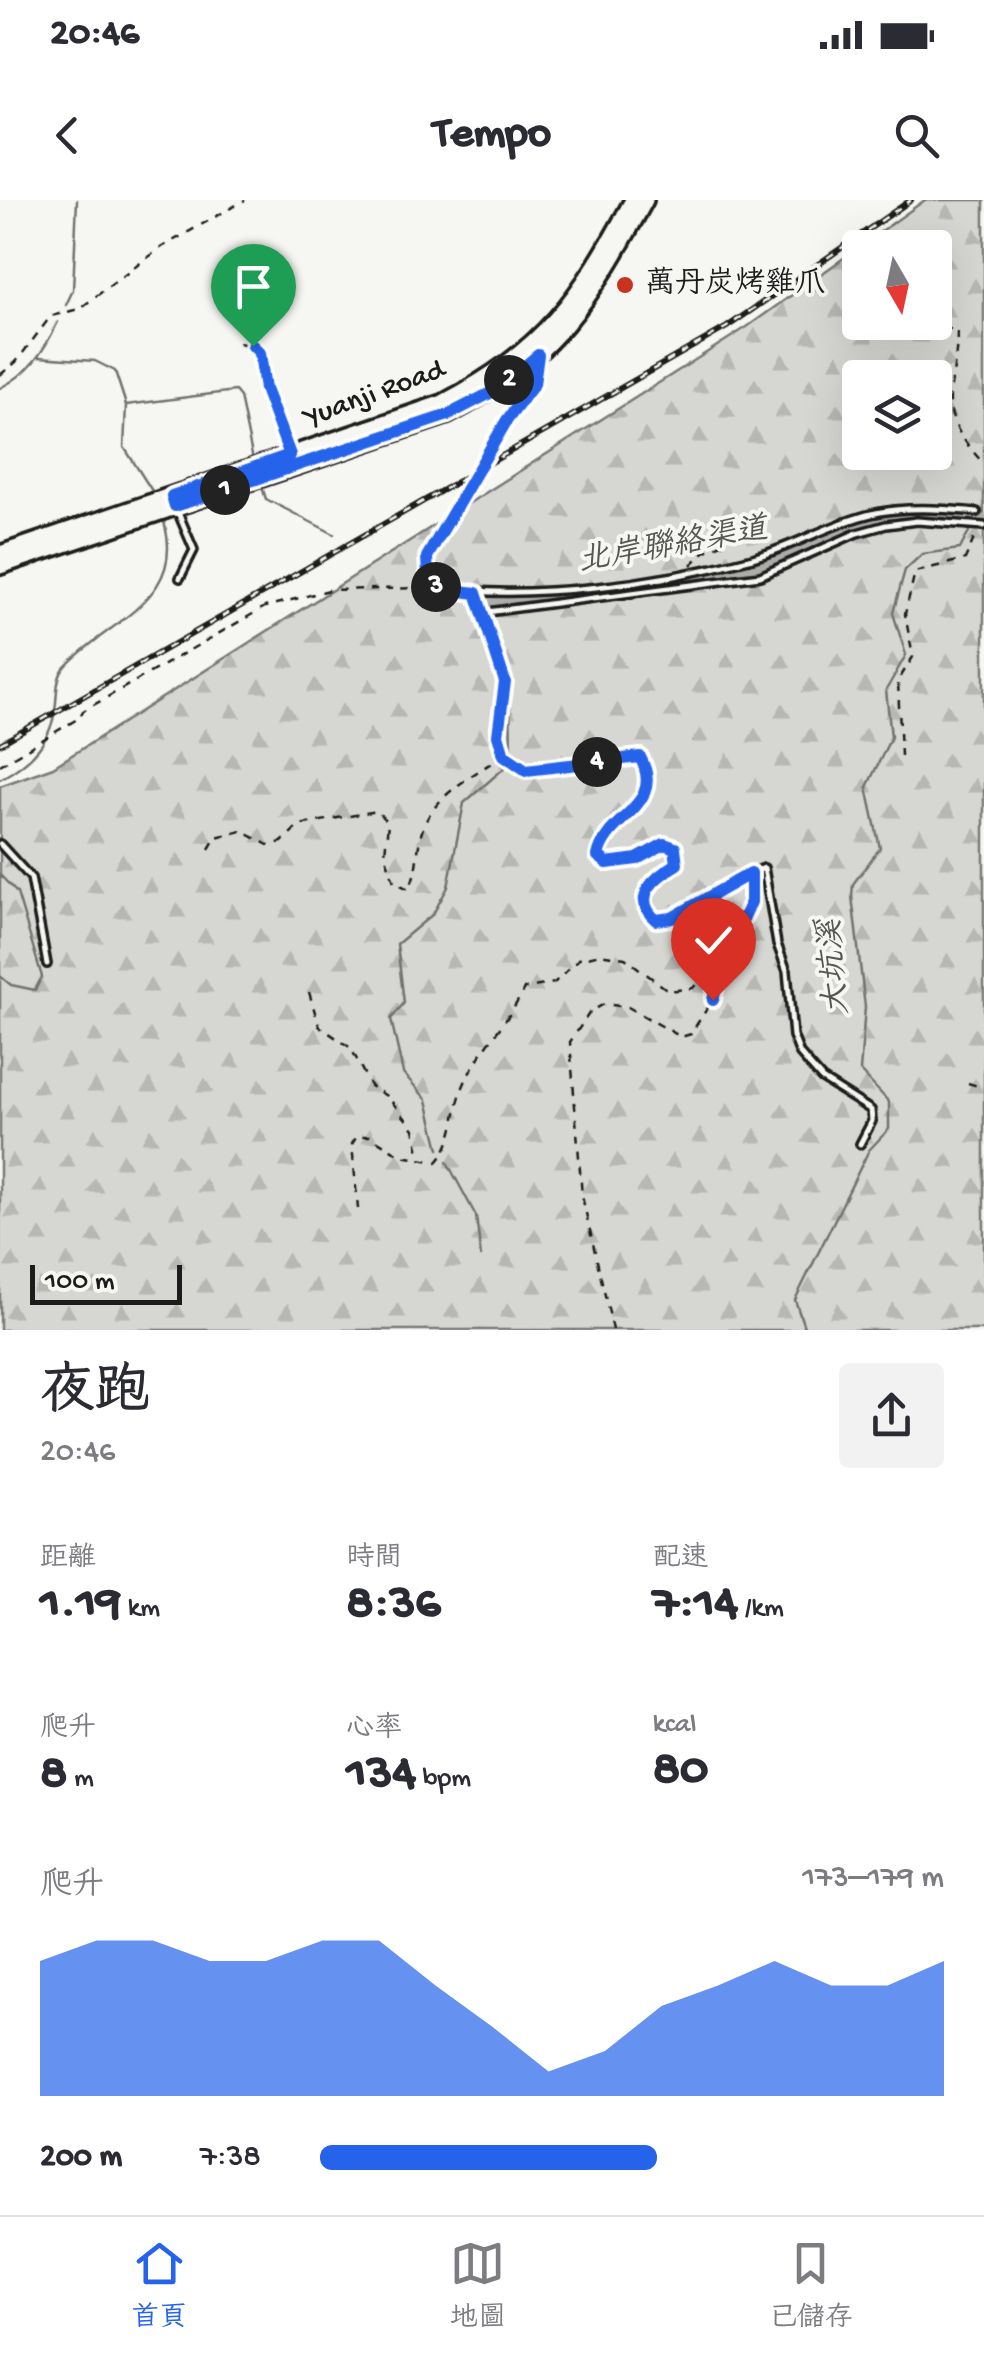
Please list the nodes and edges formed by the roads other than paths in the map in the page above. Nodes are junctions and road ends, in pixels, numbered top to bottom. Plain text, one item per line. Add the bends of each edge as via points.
1 (633, 200) edge
2 (645, 200) edge
3 (538, 355) junction
4 (174, 501) junction
5 (144, 511) junction
6 (977, 512) dead end
7 (982, 526) edge
8 (0, 554) edge
9 (0, 566) edge
10 (688, 572) junction
11 (180, 578) dead end
12 (690, 588) junction
13 (476, 593) junction
14 (480, 613) junction
15 (0, 844) edge
16 (48, 964) dead end
17 (860, 1144) dead end

1 - 4 main road, Yuanji Road via 573,301 511,364 444,403
2 - 3 main road, Yuanji Road via 582,307
3 - 4 main road, Yuanji Road via 498,389 448,415
3 - 13 lane via 534,384 427,557 428,576 438,588
4 - 5 main road
4 - 11 lane via 194,550
5 - 8 main road
5 - 9 main road
6 - 10 lane via 916,507 871,514 750,559
7 - 12 lane via 886,525 760,576
10 - 12 lane
10 - 13 lane via 517,595
12 - 14 lane
13 - 14 lane
14 - 17 lane via 505,682 498,735 504,755 526,770 640,757 646,791 601,843 598,856 622,862 664,844 675,848 677,864 650,884 644,899 656,920 672,918 764,868 787,971 792,1036 822,1078 871,1110
15 - 16 lane via 31,878

